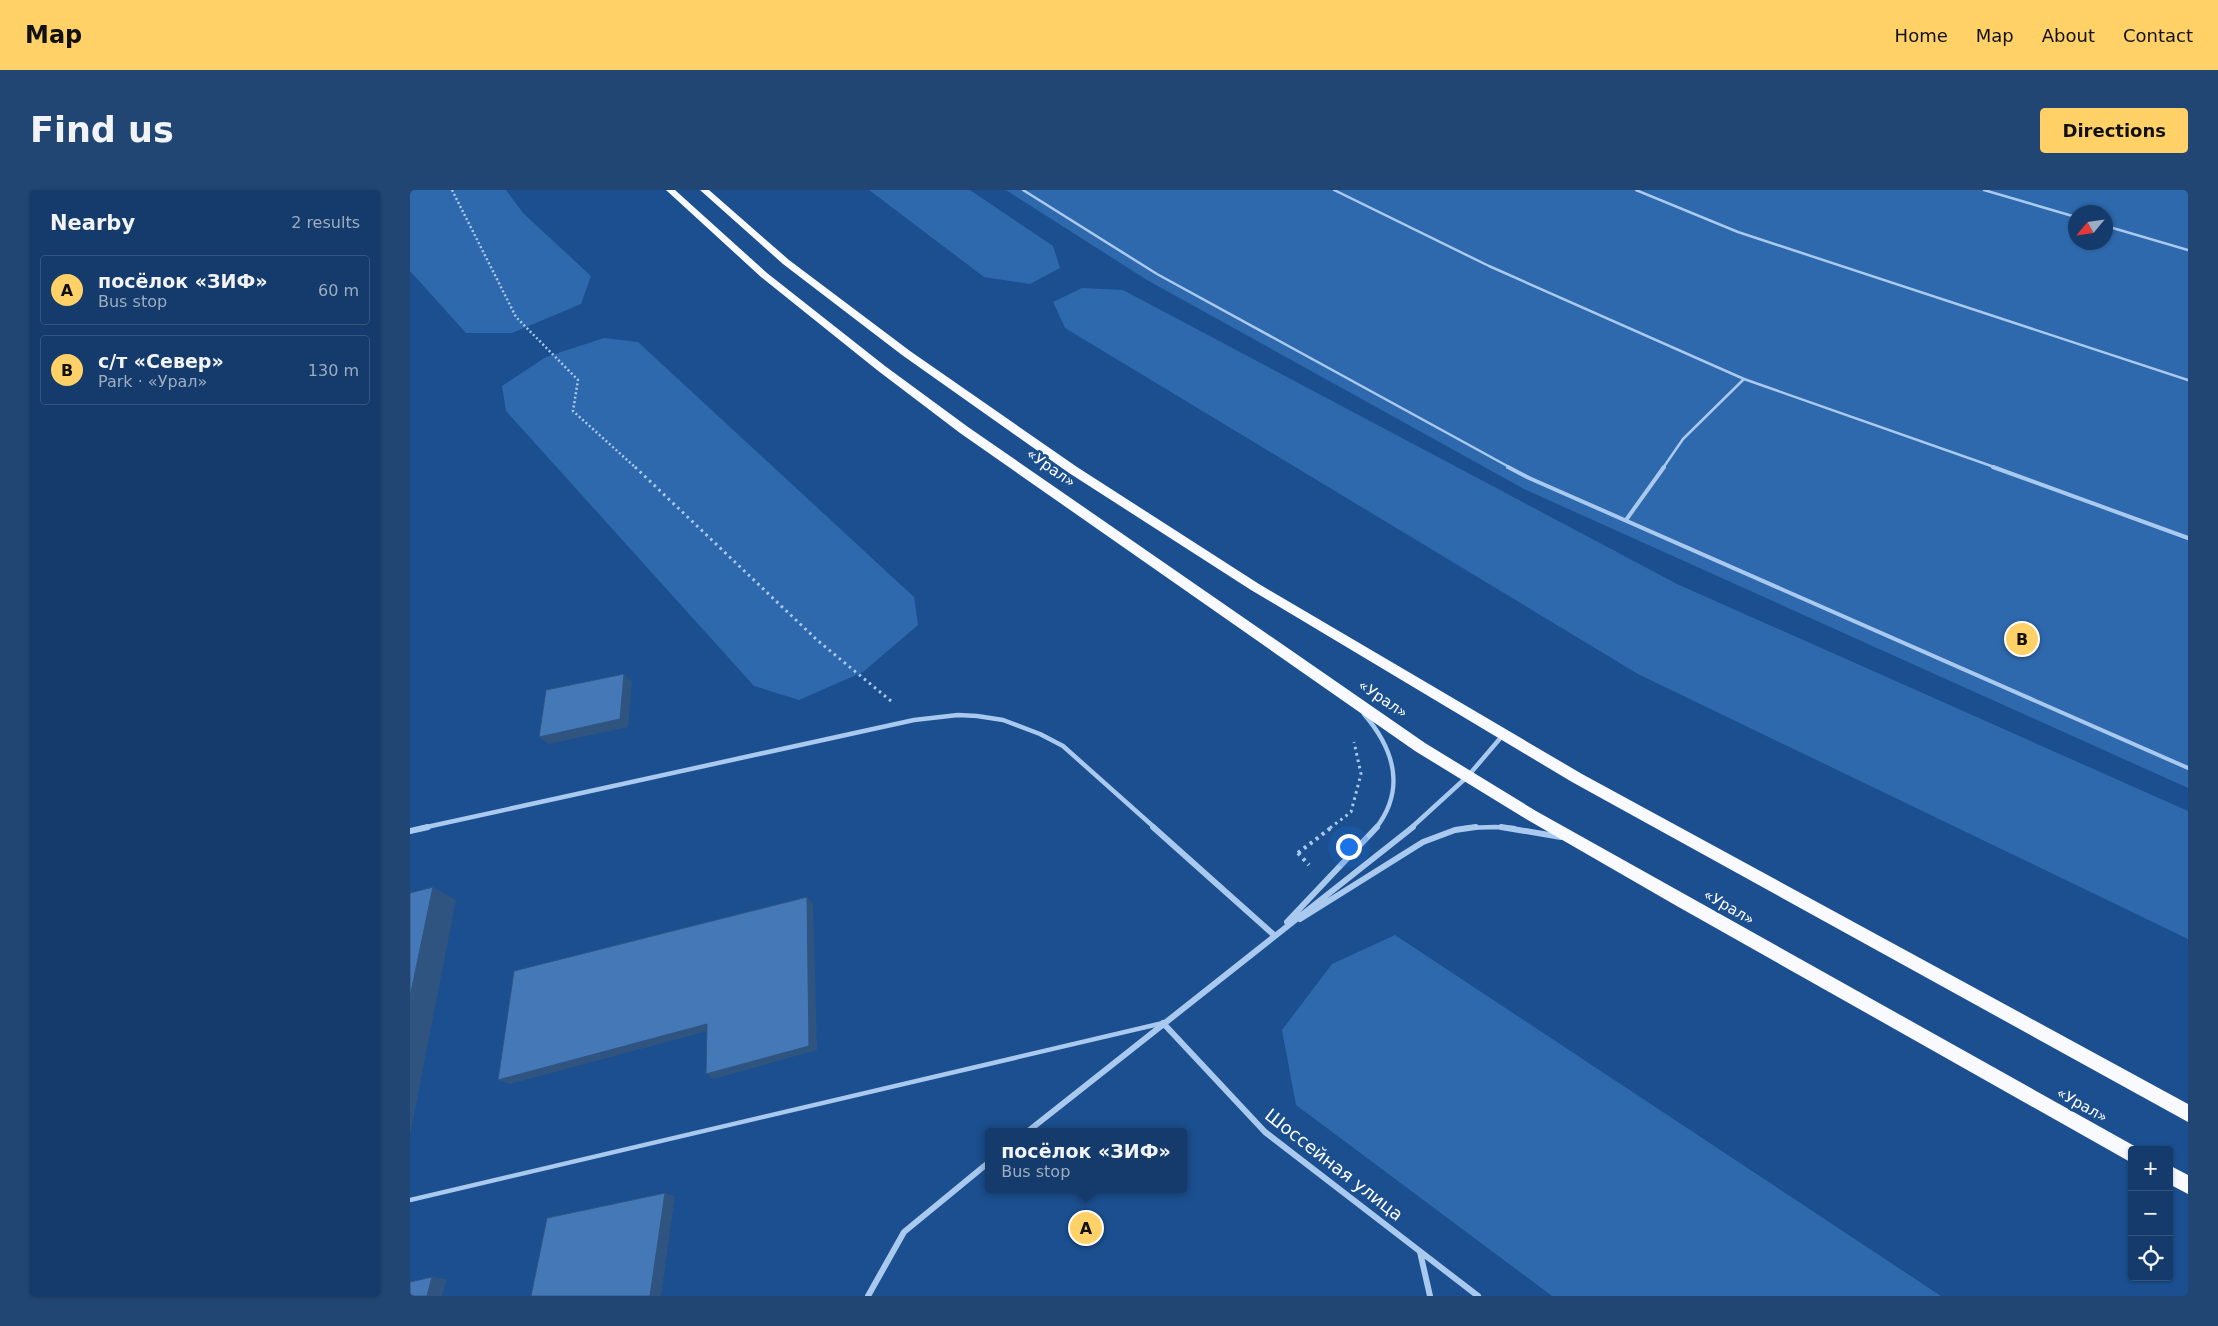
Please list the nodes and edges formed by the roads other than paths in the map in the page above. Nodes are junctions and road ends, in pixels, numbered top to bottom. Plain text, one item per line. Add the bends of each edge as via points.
1 (670, 190) edge
2 (704, 190) edge
3 (1023, 190) edge
4 (1334, 190) edge
5 (1636, 190) edge
6 (1984, 190) edge
7 (2068, 215) edge
8 (2113, 228) edge
9 (2188, 250) edge
10 (1744, 379) junction
11 (2188, 380) edge
12 (1626, 520) junction
13 (2188, 538) edge
14 (1349, 698) junction
15 (1503, 735) junction
16 (2188, 768) edge
17 (1468, 776) junction
18 (410, 831) edge
19 (1577, 842) junction
20 (1274, 935) junction
21 (1163, 1023) junction
22 (2188, 1113) edge
23 (1032, 1128) edge
24 (2128, 1152) edge
25 (985, 1165) edge
26 (2173, 1176) edge
27 (2188, 1185) edge
28 (410, 1200) edge
29 (1420, 1252) junction
30 (868, 1296) edge
31 (1430, 1296) edge
32 (1478, 1296) edge

1 - 14 highway, «Урал» via 764,275 881,368 964,430
2 - 15 highway, «Урал» via 786,262 996,418 1255,587
3 - 12 lane via 1157,274 1529,478
4 - 10 lane via 1489,266
5 - 11 lane via 1738,232
6 - 7 lane
8 - 9 lane
10 - 12 lane via 1683,439
10 - 13 lane
12 - 16 lane
14 - 17 highway, «Урал»
14 - 20 street via 1376,728 1388,749 1393,773 1388,808 1366,838
15 - 17 street
15 - 22 highway, «Урал»
17 - 19 highway, «Урал»
17 - 20 street via 1419,822
18 - 20 street via 914,720 964,715 1006,720 1038,731 1063,746
19 - 20 street via 1503,827 1478,827 1440,835 1420,843
19 - 24 highway, «Урал»
20 - 21 street
21 - 23 street
21 - 28 lane
21 - 29 street, Шоссейная улица via 1265,1132
25 - 30 street via 904,1232
26 - 27 highway
29 - 31 street
29 - 32 street, Шоссейная улица

